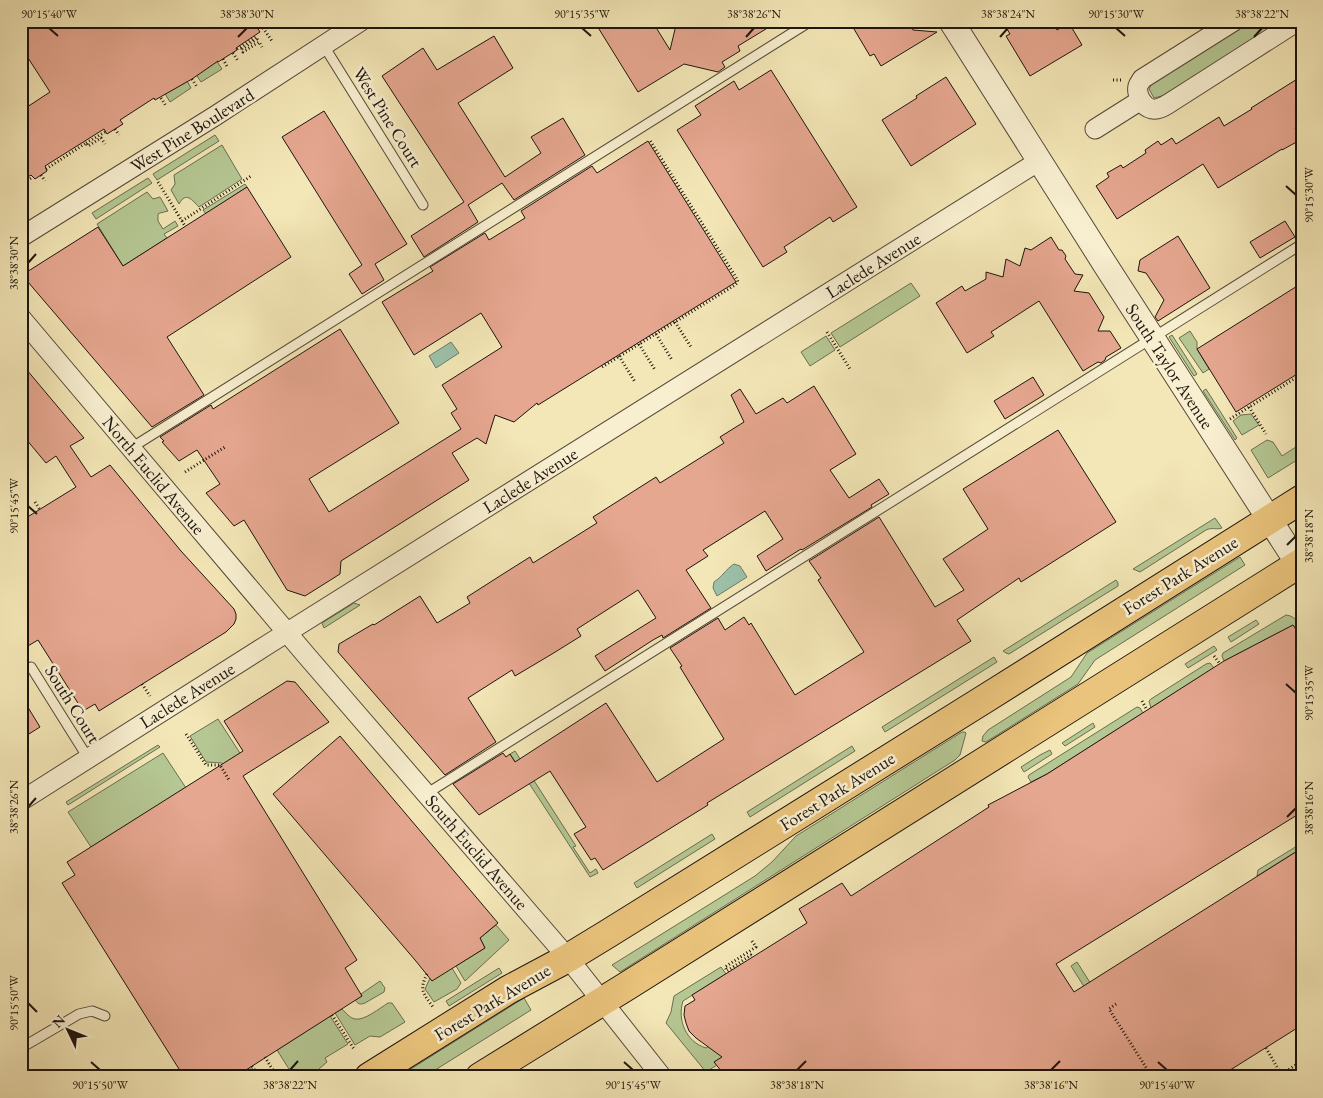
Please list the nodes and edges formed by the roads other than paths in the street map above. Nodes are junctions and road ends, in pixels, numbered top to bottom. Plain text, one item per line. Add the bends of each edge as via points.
1 (361, 21) edge
2 (811, 21) edge
3 (951, 21) edge
4 (1234, 21) edge
5 (1298, 21) edge
6 (324, 46) junction
7 (1141, 100) junction
8 (1095, 129) dead end
9 (1039, 161) junction
10 (423, 205) dead end
11 (21, 236) edge
12 (1302, 244) edge
13 (21, 318) edge
14 (1152, 339) junction
15 (131, 448) junction
16 (1302, 499) edge
17 (1269, 520) junction
18 (1300, 565) edge
19 (287, 632) junction
20 (30, 668) dead end
21 (88, 758) junction
22 (426, 794) junction
23 (21, 801) edge
24 (568, 958) junction
25 (603, 1001) junction
26 (105, 1016) dead end
27 (21, 1048) edge
28 (369, 1077) edge
29 (480, 1077) edge
30 (662, 1077) edge

1 - 6 street, West Pine Boulevard
2 - 15 lane
3 - 9 street, South Taylor Avenue
4 - 7 street via 1142,79 1138,86
5 - 7 street via 1159,109 1151,109
6 - 10 lane, West Pine Court
6 - 11 street, West Pine Boulevard
7 - 8 street
9 - 14 street, South Taylor Avenue
9 - 19 street, Laclede Avenue
12 - 14 lane
13 - 15 street, North Euclid Avenue
14 - 17 street, South Taylor Avenue
14 - 22 lane
15 - 19 street, North Euclid Avenue
16 - 17 main road, Forest Park Avenue
17 - 18 street, South Taylor Avenue
17 - 24 main road, Forest Park Avenue
18 - 25 main road
19 - 21 street, Laclede Avenue
19 - 22 street, South Euclid Avenue
20 - 21 lane, South Court
21 - 23 street, Laclede Avenue
22 - 24 street, South Euclid Avenue
24 - 25 street, South Euclid Avenue
24 - 28 main road, Forest Park Avenue via 508,990
25 - 29 main road
25 - 30 street, South Euclid Avenue
26 - 27 lane via 92,1011 79,1014

